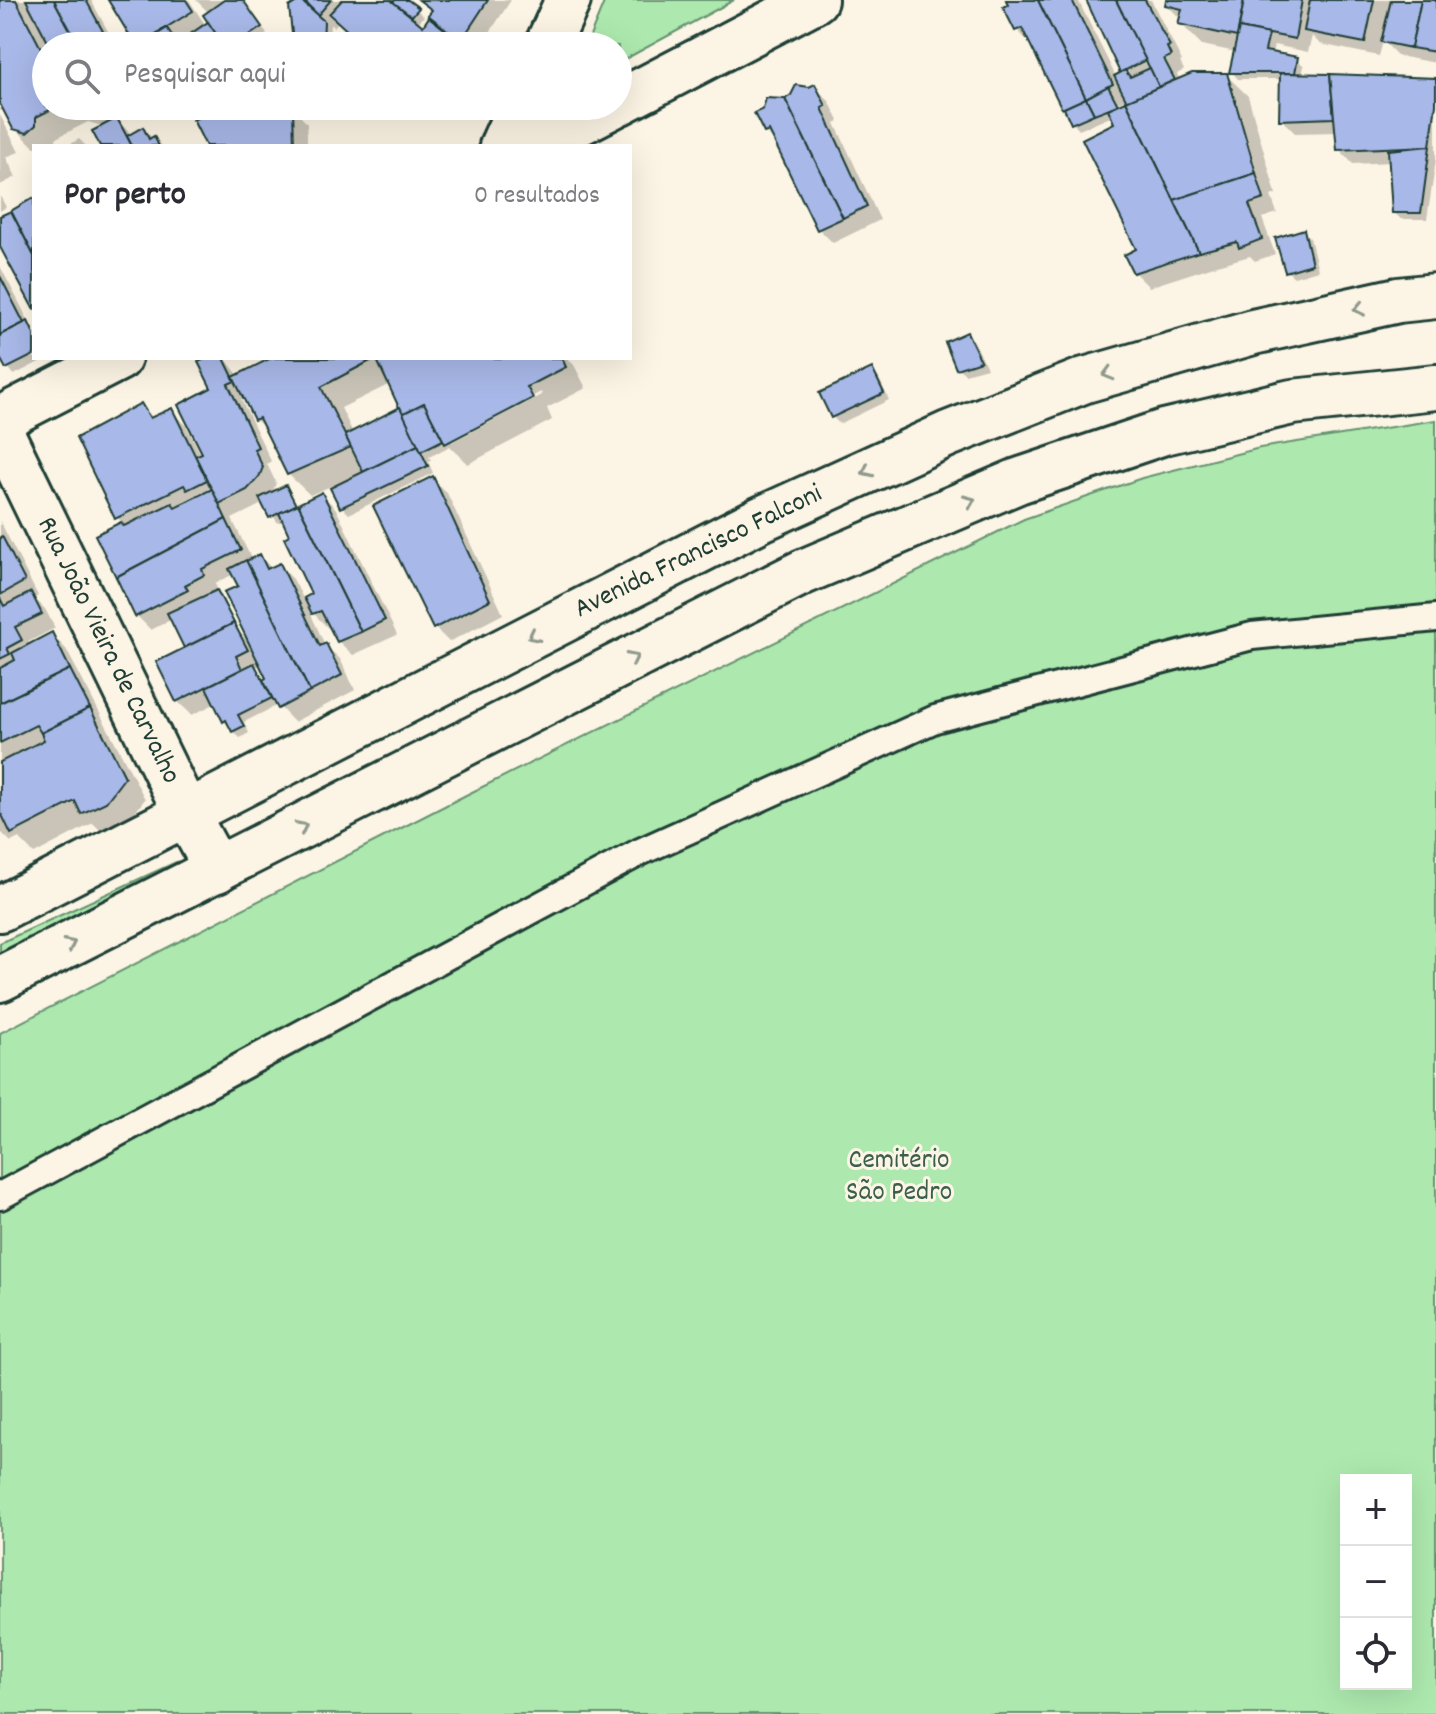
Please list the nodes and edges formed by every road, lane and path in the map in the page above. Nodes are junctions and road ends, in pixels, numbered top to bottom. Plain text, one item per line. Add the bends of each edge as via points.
1 (568, 0) edge
2 (815, 0) edge
3 (553, 32) edge
4 (632, 96) edge
5 (514, 120) edge
6 (585, 120) edge
7 (503, 144) edge
8 (538, 144) edge
9 (1436, 296) edge
10 (115, 360) edge
11 (1436, 387) edge
12 (0, 419) edge
13 (0, 430) edge
14 (1436, 618) edge
15 (186, 813) junction
16 (217, 870) junction
17 (0, 909) edge
18 (0, 979) edge
19 (0, 1196) edge

1 - 3 main road
2 - 4 main road
5 - 7 main road
6 - 8 main road
9 -> 15 main road, Avenida Francisco Falconi via 1253,332 1085,380 948,434 761,519
10 - 12 main road
16 -> 11 main road via 803,572 1018,481 1164,432 1292,402
13 - 15 main road, Rua João Vieira de Carvalho
14 - 19 lane via 1252,636 935,719 640,852
15 - 16 main road, Rua João Vieira de Carvalho
15 - 17 main road, Avenida Francisco Falconi
18 -> 16 main road

